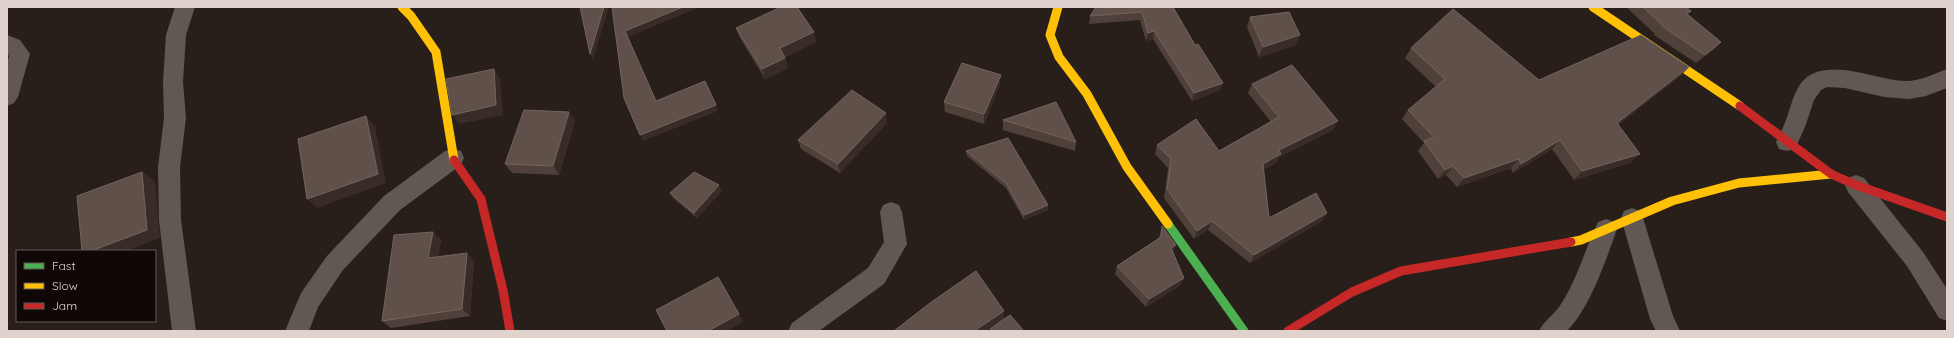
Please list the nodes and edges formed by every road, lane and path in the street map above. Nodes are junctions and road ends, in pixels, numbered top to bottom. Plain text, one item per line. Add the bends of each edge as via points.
1 (185, 7) edge
2 (402, 7) edge
3 (1058, 7) edge
4 (1593, 7) edge
5 (7, 43) edge
6 (1947, 78) edge
7 (7, 97) edge
8 (1786, 142) junction
9 (453, 158) junction
10 (1831, 174) junction
11 (1856, 185) junction
12 (891, 212) dead end
13 (1947, 217) edge
14 (1632, 218) junction
15 (1606, 229) junction
16 (1915, 259) junction
17 (1947, 279) edge
18 (1947, 310) edge
19 (184, 331) edge
20 (298, 331) edge
21 (510, 331) edge
22 (800, 331) edge
23 (1244, 331) edge
24 (1288, 331) edge
25 (1551, 331) edge
26 (1668, 331) edge

1 - 19 street via 176,34 173,82 175,118 169,167 170,220
2 - 9 street via 436,52
3 - 23 street via 1050,35 1059,57 1087,94 1126,167
4 - 8 street via 1712,86
5 - 7 street via 20,54
6 - 8 street via 1936,84 1905,91 1880,89 1847,80 1827,78 1814,84 1808,93
8 - 10 street
9 - 20 street via 392,203 335,263 309,300
9 - 21 street via 481,199
10 - 11 street
10 - 14 street via 1739,183 1672,201
11 - 13 street
11 - 16 street
12 - 22 street via 896,244 876,276
14 - 15 street
14 - 26 street via 1662,319
15 - 24 street via 1582,240 1401,271 1352,292
15 - 25 street via 1591,269 1567,315
16 - 17 street
16 - 18 street

